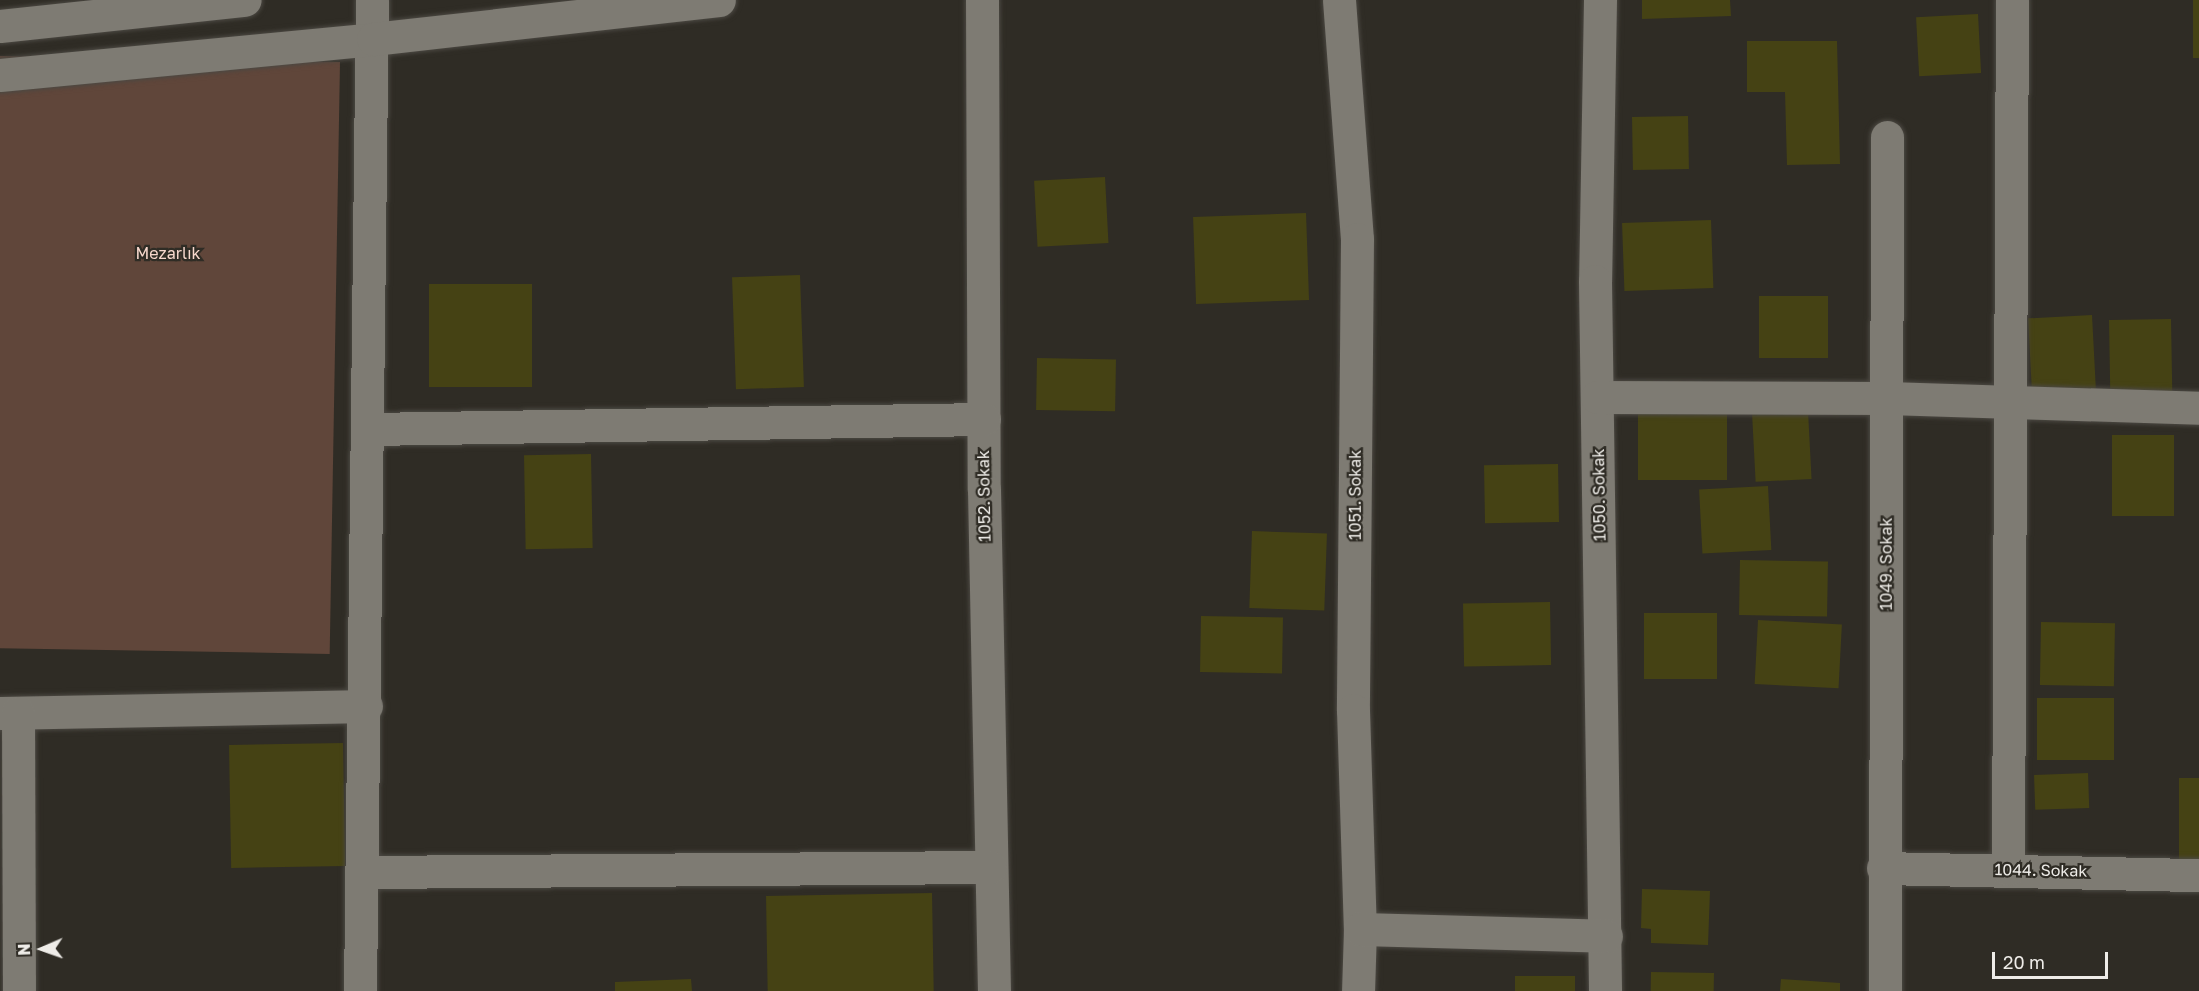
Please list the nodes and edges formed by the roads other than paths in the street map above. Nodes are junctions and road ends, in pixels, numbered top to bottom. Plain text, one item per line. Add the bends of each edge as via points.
1 (245, 0) edge
2 (372, 0) edge
3 (719, 0) edge
4 (982, 0) edge
5 (1339, 0) edge
6 (1600, 0) edge
7 (2012, 0) edge
8 (0, 26) edge
9 (374, 39) junction
10 (0, 75) edge
11 (1887, 137) dead end
12 (1597, 397) junction
13 (1888, 398) junction
14 (2009, 404) junction
15 (2199, 408) edge
16 (984, 419) junction
17 (369, 429) junction
18 (366, 706) junction
19 (9, 713) edge
20 (990, 867) junction
21 (1884, 868) junction
22 (2008, 869) junction
23 (365, 872) junction
24 (2199, 874) edge
25 (1360, 929) junction
26 (1606, 936) junction
27 (19, 991) edge
28 (360, 991) edge
29 (994, 991) edge
30 (1358, 991) edge
31 (1605, 991) edge
32 (1885, 991) edge

1 - 8 street
2 - 9 street
3 - 9 street
4 - 16 street, 1052. Sokak
5 - 25 street, 1051. Sokak via 1357,239 1353,710
6 - 12 street, 1050. Sokak
7 - 14 street
9 - 10 street
9 - 17 street
11 - 13 street, 1049. Sokak
12 - 13 street
12 - 26 street, 1050. Sokak
13 - 14 street
13 - 21 street, 1049. Sokak
14 - 15 street
14 - 22 street
16 - 17 street
16 - 20 street, 1052. Sokak
17 - 18 street
18 - 19 street
18 - 23 street
19 - 27 street
20 - 23 street
20 - 29 street, 1052. Sokak
21 - 22 street, 1044. Sokak
21 - 32 street, 1049. Sokak
22 - 24 street, 1044. Sokak
23 - 28 street
25 - 26 street
25 - 30 street, 1051. Sokak
26 - 31 street, 1050. Sokak

